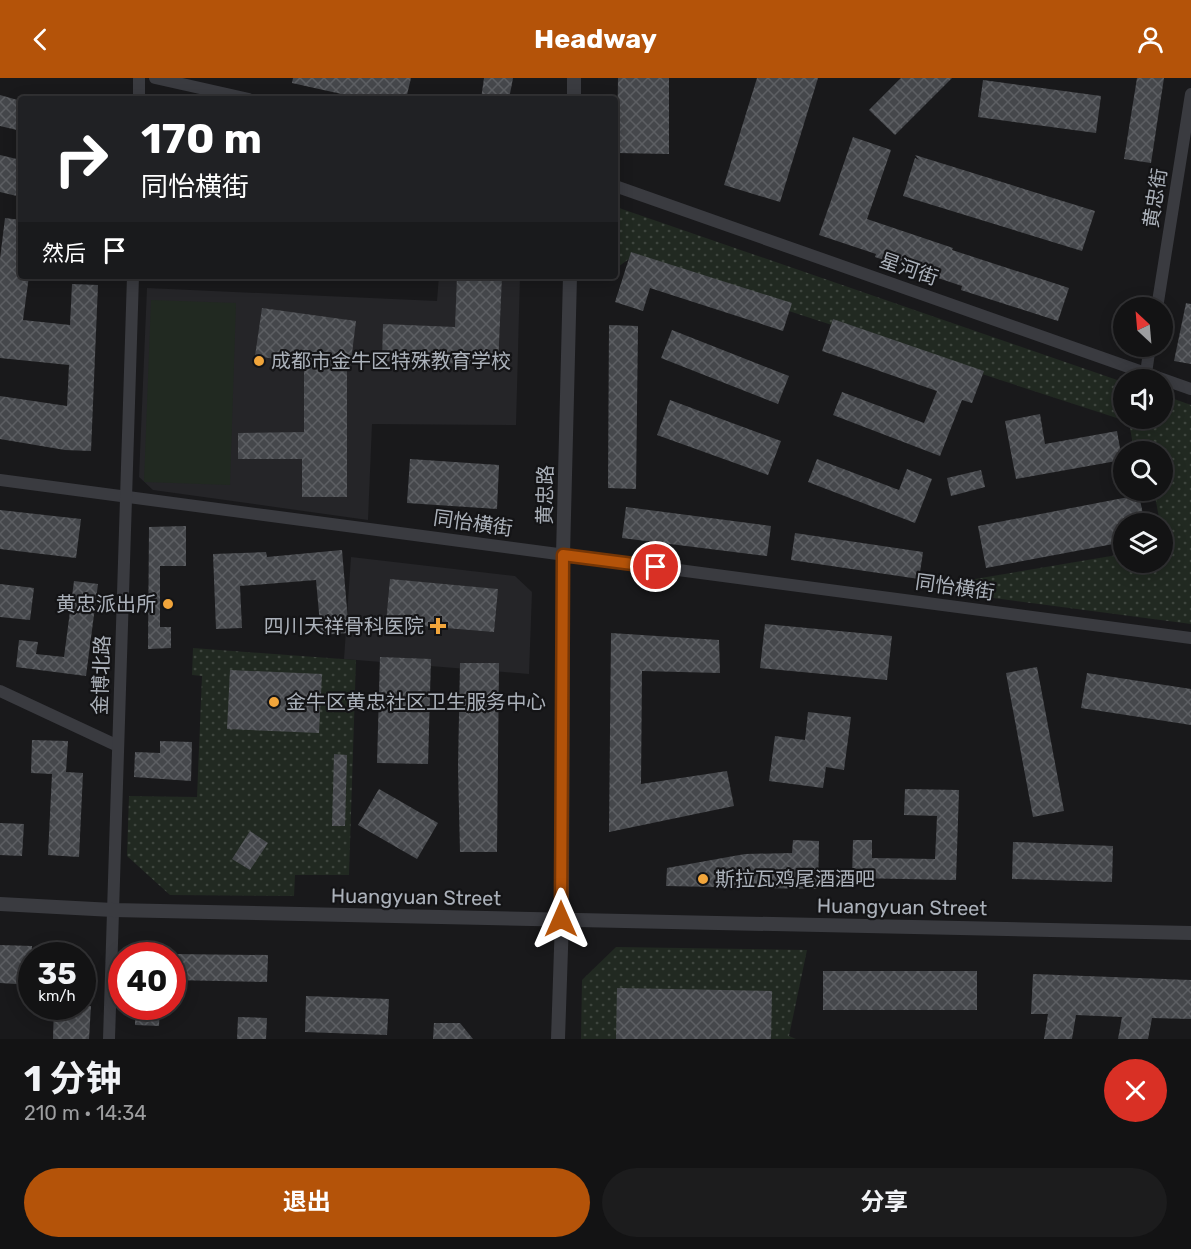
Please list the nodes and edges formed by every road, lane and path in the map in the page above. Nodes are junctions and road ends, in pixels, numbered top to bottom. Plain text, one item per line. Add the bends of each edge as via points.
1 (139, 78) edge
2 (155, 78) edge
3 (574, 78) edge
4 (1191, 94) edge
5 (139, 96) edge
6 (236, 96) edge
7 (574, 96) edge
8 (618, 187) edge
9 (133, 279) edge
10 (570, 279) edge
11 (1159, 297) edge
12 (1135, 369) edge
13 (1173, 383) edge
14 (1191, 389) edge
15 (0, 480) edge
16 (126, 497) junction
17 (563, 555) junction
18 (1191, 638) edge
19 (0, 691) edge
20 (118, 746) junction
21 (0, 904) edge
22 (113, 910) junction
23 (561, 919) junction
24 (1191, 933) edge
25 (109, 1039) edge
26 (558, 1039) edge

1 - 5 street
2 - 6 street
3 - 7 street
4 - 11 street, 黄忠街
8 - 12 street, 星河街
9 - 16 street, 金博北路
10 - 17 street, 黄忠路
13 - 14 street, 星河街
15 - 16 street, 同怡横街
16 - 17 street, 同怡横街
16 - 20 street, 金博北路
17 - 18 street, 同怡横街
17 - 23 street, 黄忠路
19 - 20 street
20 - 22 street, 金博北路
21 - 22 street, Huangyuan Street
22 - 23 street, Huangyuan Street
22 - 25 street, 金博北路
23 - 24 street, Huangyuan Street
23 - 26 street, 黄忠路

